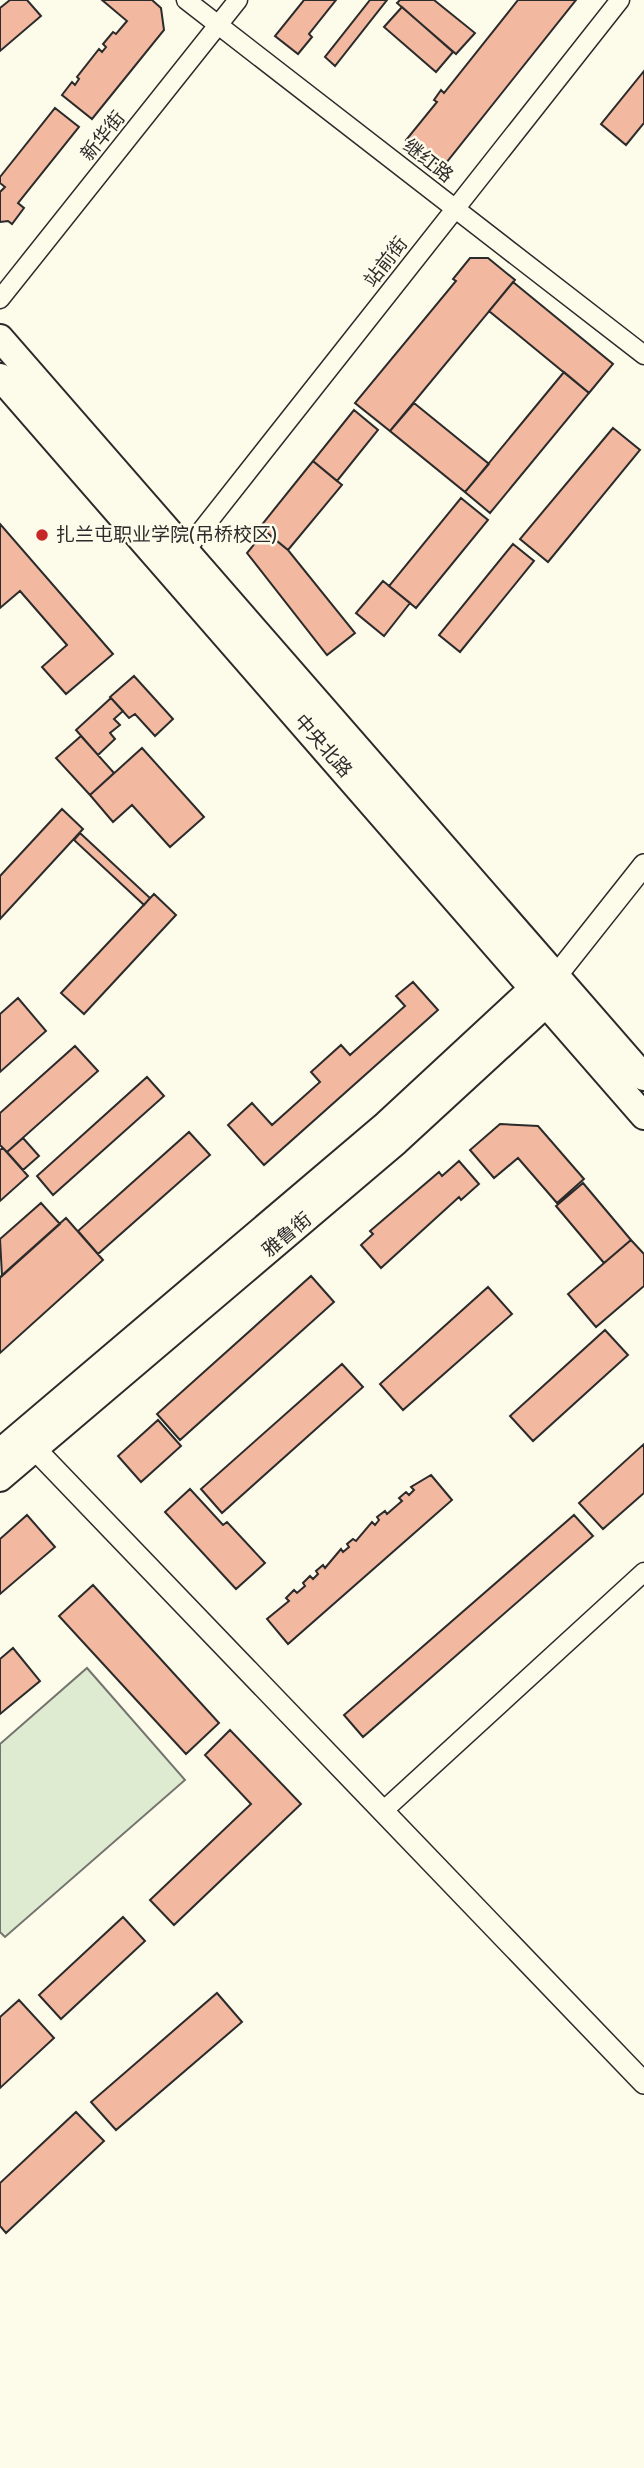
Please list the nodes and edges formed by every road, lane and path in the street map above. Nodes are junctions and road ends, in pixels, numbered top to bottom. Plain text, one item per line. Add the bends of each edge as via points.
1 (186, 0) edge
2 (238, 0) edge
3 (620, 0) edge
4 (218, 25) junction
5 (455, 209) junction
6 (0, 299) edge
7 (0, 338) edge
8 (644, 355) edge
9 (0, 377) edge
10 (186, 550) junction
11 (644, 865) edge
12 (556, 976) junction
13 (540, 996) junction
14 (644, 1077) edge
15 (644, 1116) edge
16 (35, 1450) junction
17 (0, 1451) edge
18 (0, 1479) edge
19 (644, 1572) edge
20 (382, 1812) junction
21 (644, 2083) edge

1 - 4 street, 继红路
2 - 4 street, 新华街
3 - 5 street, 站前街
4 - 5 street, 继红路
4 - 6 street, 新华街
5 - 8 street, 继红路
5 - 10 street, 站前街
7 - 10 main road, 中央北路
9 - 13 main road, 中央北路
10 - 12 main road, 中央北路
11 - 12 street, 雅鲁街
12 - 13 main road, 雅鲁街
12 - 14 main road, 中央北路
13 - 15 main road, 中央北路
13 - 16 main road, 雅鲁街 via 397,1142
13 - 17 main road, 雅鲁街
16 - 18 main road, 雅鲁街
16 - 20 street
19 - 20 street
20 - 21 street

